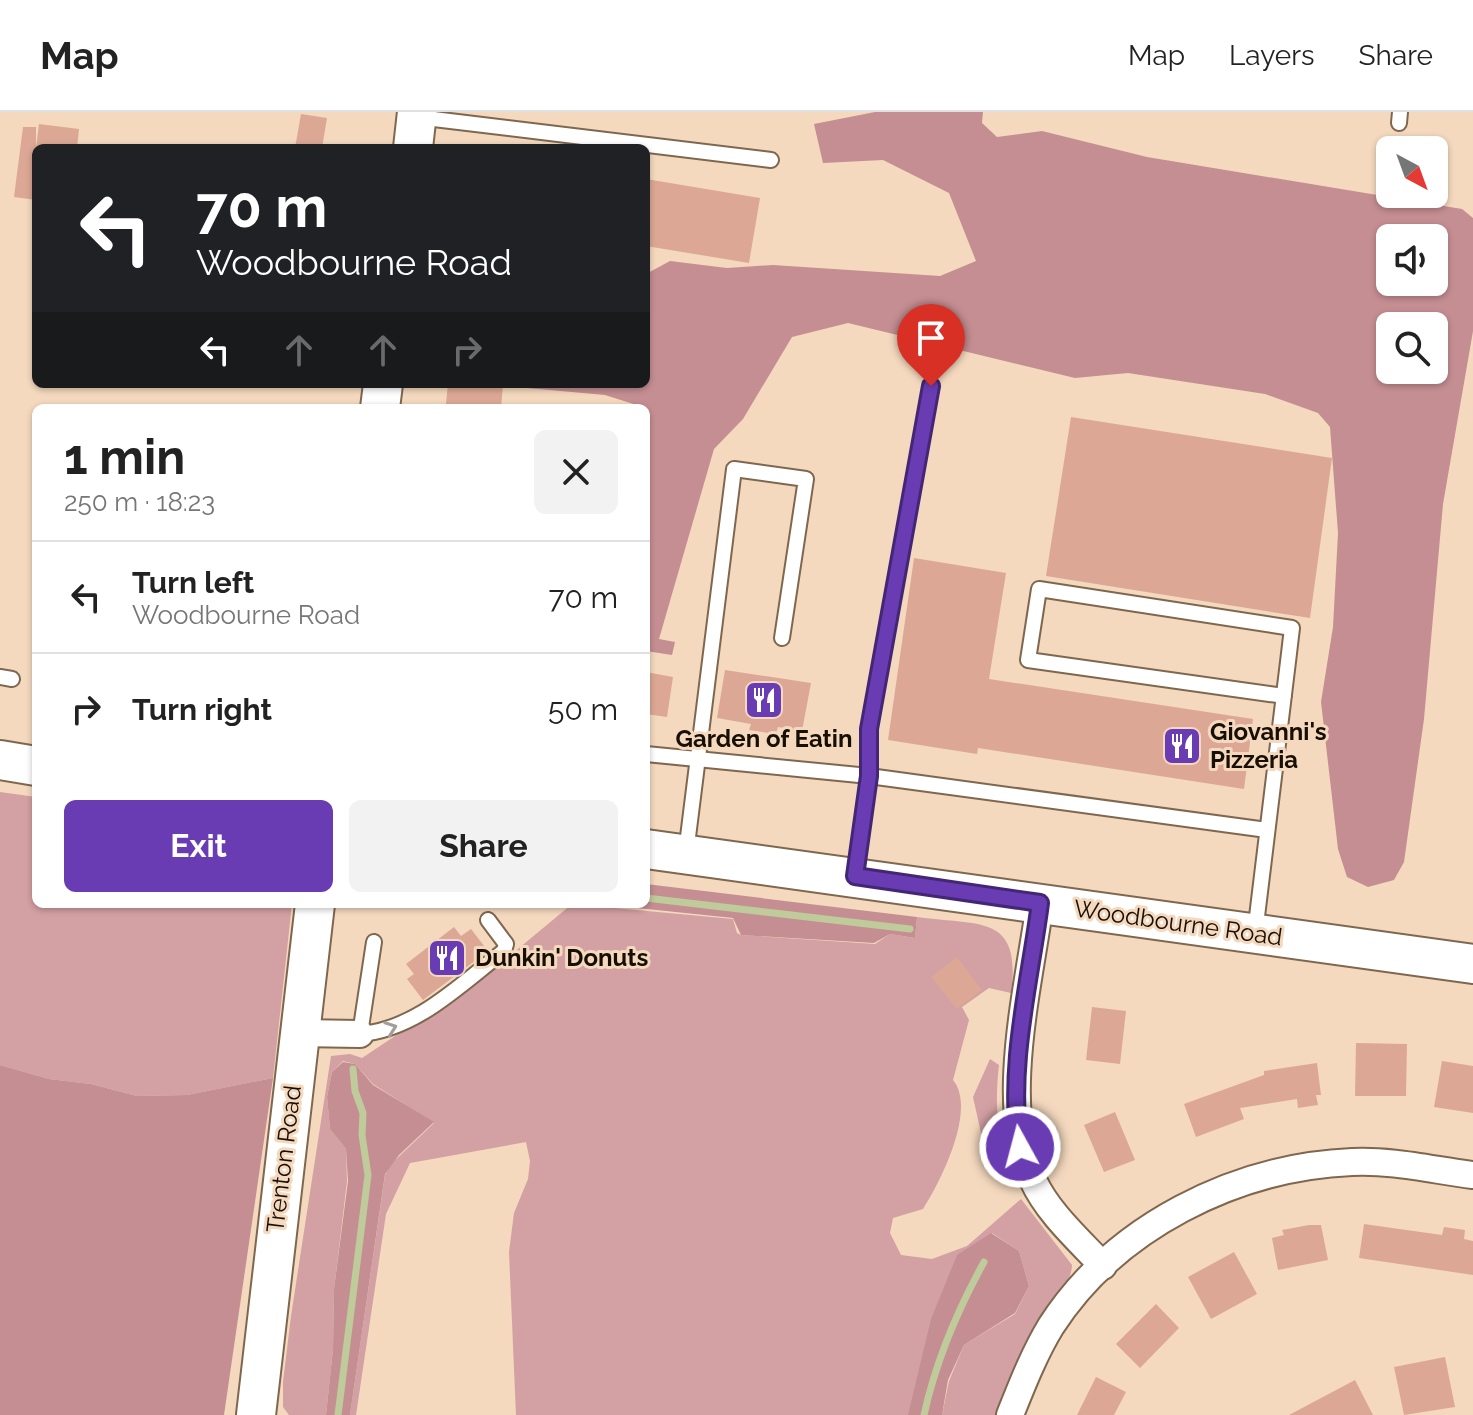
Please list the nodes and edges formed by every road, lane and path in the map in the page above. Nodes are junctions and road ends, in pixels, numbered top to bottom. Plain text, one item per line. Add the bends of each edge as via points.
1 (416, 126) edge
2 (604, 144) edge
3 (650, 148) edge
4 (771, 160) dead end
5 (931, 386) dead end
6 (782, 638) dead end
7 (1284, 696) junction
8 (650, 754) edge
9 (696, 759) junction
10 (0, 760) edge
11 (32, 765) edge
12 (869, 776) junction
13 (1267, 830) junction
14 (650, 850) edge
15 (686, 854) junction
16 (855, 876) junction
17 (1040, 903) junction
18 (315, 908) edge
19 (488, 920) dead end
20 (1255, 934) junction
21 (374, 942) dead end
22 (1473, 964) edge
23 (299, 1033) junction
24 (360, 1034) junction
25 (1473, 1175) edge
26 (1103, 1266) junction
27 (256, 1415) edge
28 (1010, 1415) edge

1 - 2 lane
3 - 4 lane
5 - 12 lane via 869,729
6 - 9 lane via 806,479 734,469
7 - 7 lane via 1292,628 1039,589 1028,660
7 - 13 lane
8 - 9 lane
9 - 12 lane
9 - 15 lane
10 - 11 main road
12 - 13 lane
12 - 16 lane
13 - 20 lane
14 - 15 main road, Woodbourne Road
15 - 16 main road, Woodbourne Road
16 - 17 main road, Woodbourne Road
17 - 20 main road, Woodbourne Road
17 - 26 street via 1018,1073 1015,1115 1020,1147 1034,1183
18 - 23 main road, Trenton Road
24 -> 19 lane via 404,1024 504,951 506,944
20 - 22 main road, Woodbourne Road
21 - 24 lane
23 - 24 street
23 - 27 main road, Trenton Road
25 - 26 street via 1355,1161 1310,1165 1209,1195 1166,1216
26 - 28 street via 1052,1326

